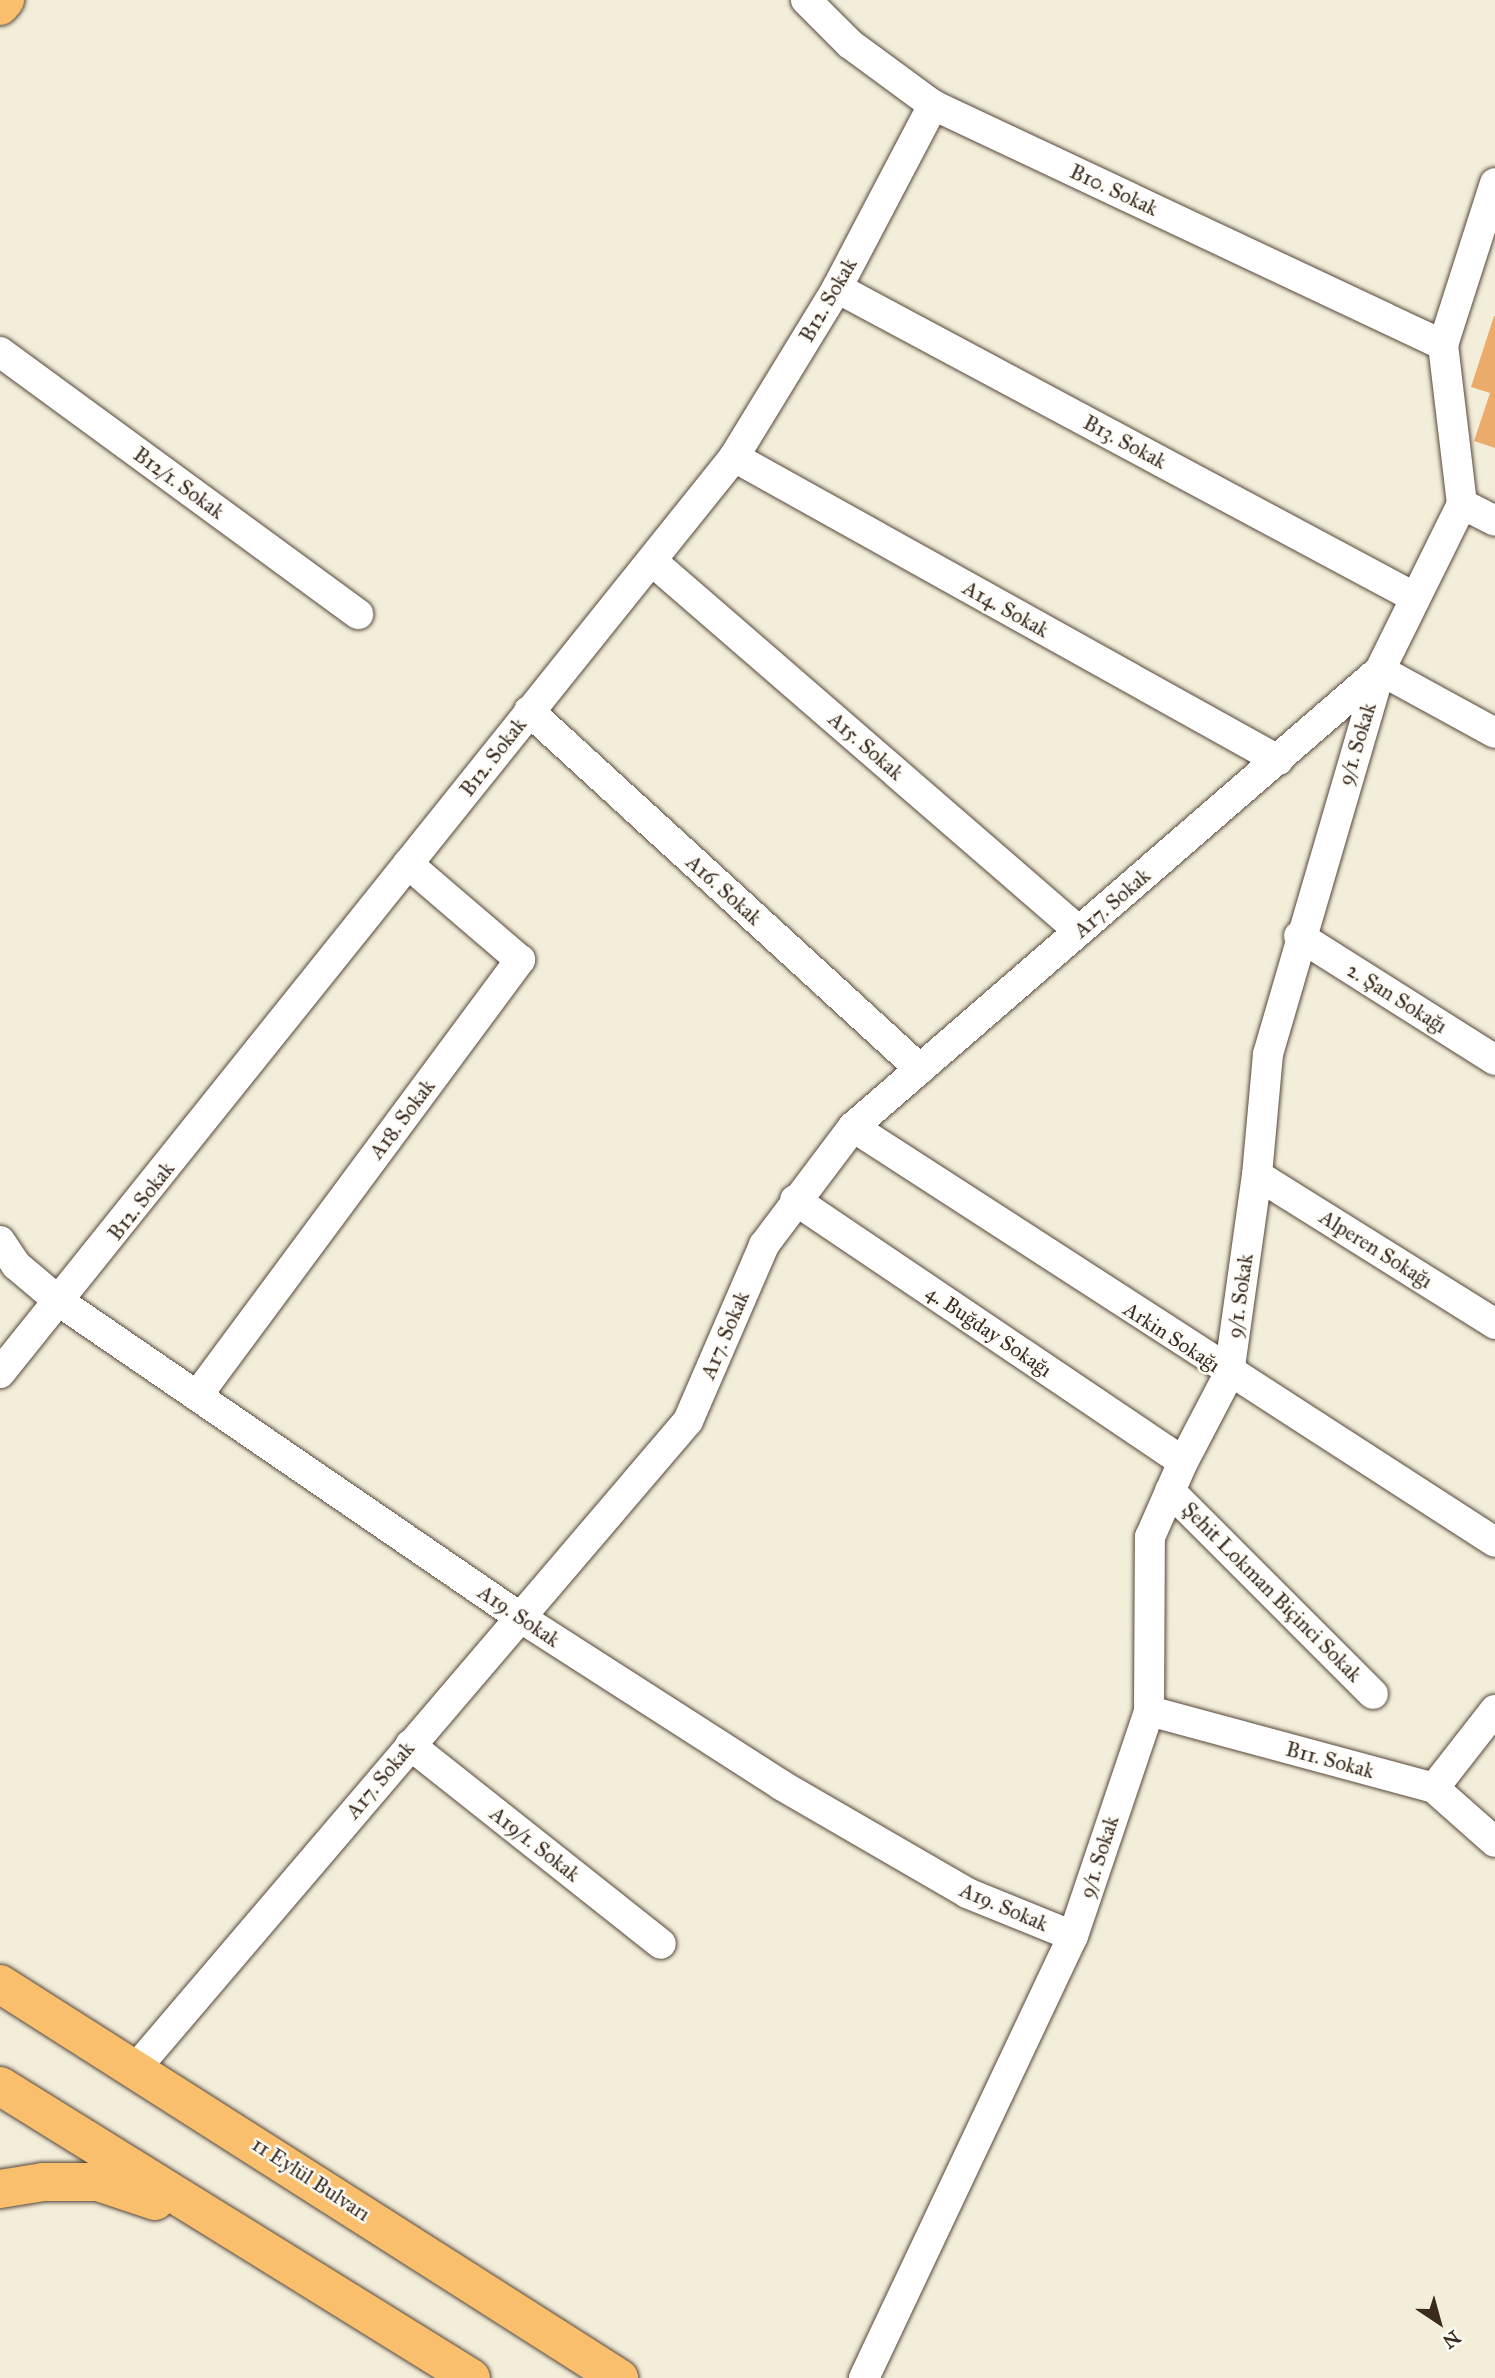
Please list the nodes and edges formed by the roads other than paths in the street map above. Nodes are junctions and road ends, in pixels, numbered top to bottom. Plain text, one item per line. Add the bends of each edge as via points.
1 (5, 0) edge
2 (806, 0) edge
3 (0, 6) edge
4 (933, 105) junction
5 (1495, 183) edge
6 (837, 288) junction
7 (1443, 345) junction
8 (0, 352) edge
9 (734, 457) junction
10 (1462, 504) junction
11 (1495, 522) edge
12 (652, 561) junction
13 (1414, 597) junction
14 (358, 614) dead end
15 (1380, 670) junction
16 (529, 711) junction
17 (1495, 733) edge
18 (1278, 761) junction
19 (408, 864) junction
20 (1079, 931) junction
21 (1299, 936) junction
22 (1495, 1060) edge
23 (920, 1069) junction
24 (853, 1127) junction
25 (1257, 1175) junction
26 (795, 1200) junction
27 (5, 1263) edge
28 (60, 1302) junction
29 (1495, 1324) edge
30 (0, 1373) edge
31 (1229, 1374) junction
32 (197, 1396) junction
33 (1183, 1462) junction
34 (1170, 1491) junction
35 (1495, 1542) edge
36 (518, 1616) junction
37 (1373, 1694) dead end
38 (1495, 1710) edge
39 (1149, 1711) junction
40 (410, 1745) junction
41 (1434, 1788) junction
42 (1495, 1842) edge
43 (1073, 1936) junction
44 (661, 1944) dead end
45 (0, 1984) edge
46 (137, 2067) junction
47 (0, 2086) edge
48 (0, 2189) edge
49 (211, 2220) junction
50 (471, 2378) edge
51 (619, 2378) edge
52 (864, 2378) edge

1 - 3 main road
2 - 4 street, B10. Sokak via 850,44
4 - 6 street, B12. Sokak
4 - 7 street, B10. Sokak
5 - 7 street
6 - 9 street, B12. Sokak
6 - 13 street, B13. Sokak
7 - 10 street
8 - 14 street, B12/1. Sokak
9 - 12 street, B12. Sokak
9 - 18 street, A14. Sokak
10 - 11 street
10 - 13 street, 9/1. Sokak
12 - 16 street, B12. Sokak
12 - 20 street, A15. Sokak
13 - 15 street, 9/1. Sokak
15 - 17 street
15 - 18 street, A17. Sokak
15 - 21 street, 9/1. Sokak
16 - 19 street, B12. Sokak
16 - 23 street, A16. Sokak
18 - 20 street, A17. Sokak
19 - 28 street, B12. Sokak
19 - 32 street, A18. Sokak via 520,960
20 - 23 street, A17. Sokak
21 - 22 street, 2. Şan Sokağı
21 - 25 street, 9/1. Sokak via 1268,1054
23 - 24 street, A17. Sokak
24 - 26 street, A17. Sokak
24 - 31 street, Arkin Sokağı
25 - 29 street, Alperen Sokağı
25 - 31 street, 9/1. Sokak
26 - 33 street, 4. Buğday Sokağı
26 - 36 street, A17. Sokak via 764,1245 688,1420
27 - 28 street, A19. Sokak
28 - 30 street, B12. Sokak
28 - 32 street, A19. Sokak
31 - 33 street, 9/1. Sokak
31 - 35 street, Arkin Sokağı
32 - 36 street, A19. Sokak
33 - 34 street, 9/1. Sokak
34 - 37 street, Şehit Lokman Biçinci Sokak
34 - 39 street, 9/1. Sokak via 1150,1537
36 - 40 street, A17. Sokak
36 - 43 street, A19. Sokak via 781,1785 967,1894
38 - 41 street
39 - 41 street, B11. Sokak
39 - 43 street, 9/1. Sokak
40 - 44 street, A19/1. Sokak
40 - 46 street, A17. Sokak
41 - 42 street, B11. Sokak
43 - 52 street, 9/1. Sokak
45 - 46 main road, 11 Eylül Bulvarı
46 - 51 main road, 11 Eylül Bulvarı
47 - 49 main road
48 - 49 main road via 43,2182 98,2182
49 - 50 main road

